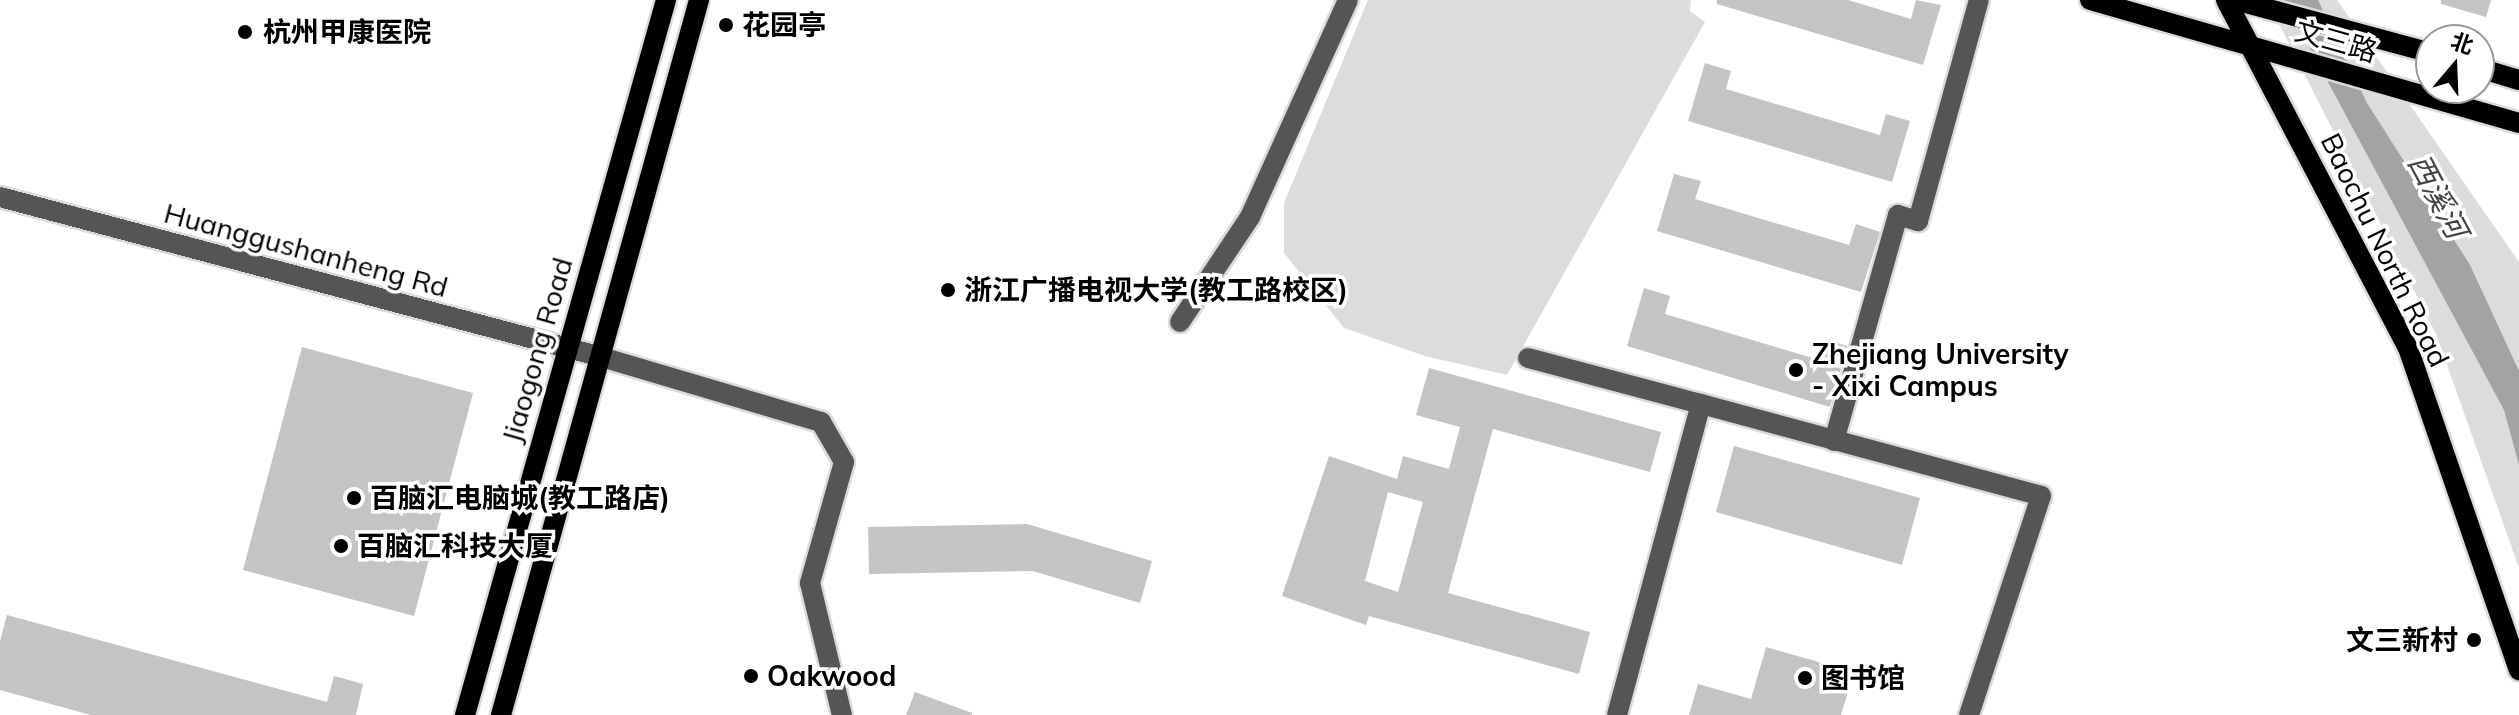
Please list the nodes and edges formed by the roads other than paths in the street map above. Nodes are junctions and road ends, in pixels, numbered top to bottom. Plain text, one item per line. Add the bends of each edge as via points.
1 (666, 0) edge
2 (699, 0) edge
3 (1348, 0) edge
4 (1979, 0) edge
5 (2090, 0) edge
6 (2226, 0) edge
7 (2235, 0) edge
8 (2249, 44) junction
9 (2415, 48) edge
10 (2495, 73) edge
11 (2519, 80) edge
12 (2519, 123) edge
13 (0, 197) edge
14 (1180, 322) dead end
15 (566, 349) junction
16 (598, 356) junction
17 (1528, 358) dead end
18 (1701, 404) junction
19 (1834, 441) junction
20 (2519, 670) edge
21 (465, 715) edge
22 (501, 715) edge
23 (842, 715) edge
24 (1617, 715) edge
25 (1969, 715) edge

1 - 15 main road, Jiaogong Road
2 - 16 main road
3 - 14 street via 1250,217
4 - 19 street via 1918,221 1898,215
5 - 8 main road, 文三路
6 - 8 main road, Baochu North Road
7 - 9 main road
8 - 12 main road, 文三路
8 - 20 main road, Baochu North Road via 2408,348
10 - 11 main road
13 - 15 street, Huanggushanheng Rd
15 - 16 street, Huanggushanheng Rd
15 - 21 main road, Jiaogong Road
16 - 22 main road
16 - 23 street, Huanggushanheng Rd via 821,422 844,462 810,583
17 - 18 street
18 - 19 street
18 - 24 street
19 - 25 street via 2041,496

